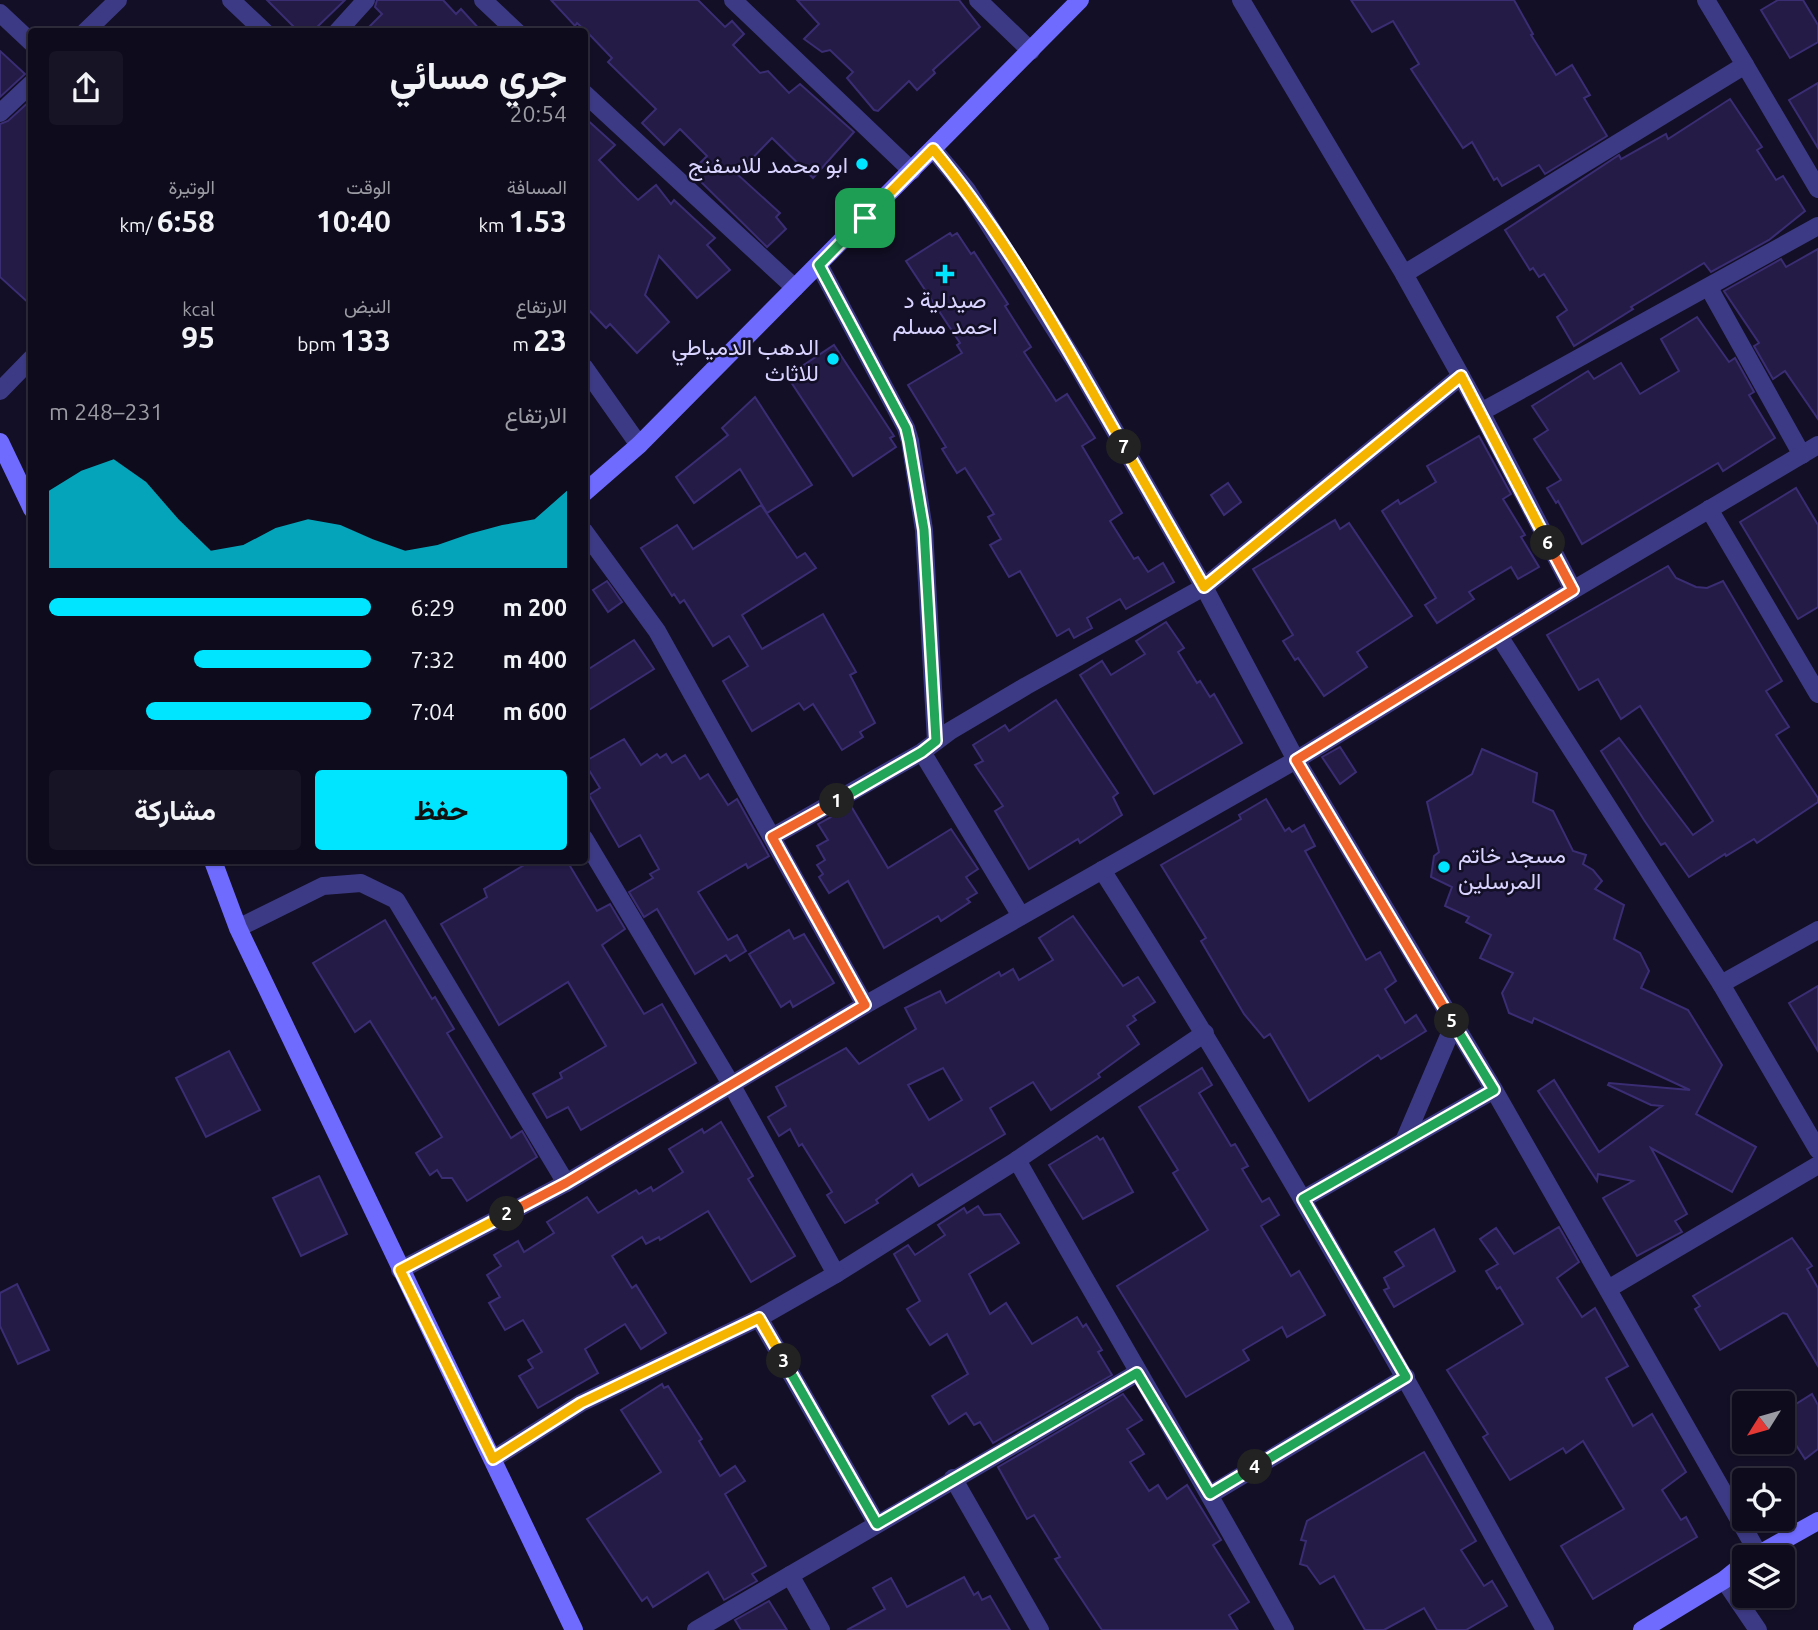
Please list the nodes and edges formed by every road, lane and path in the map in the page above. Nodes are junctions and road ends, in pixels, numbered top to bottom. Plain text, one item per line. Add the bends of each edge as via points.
1 (118, 0) edge
2 (231, 0) edge
3 (366, 0) edge
4 (483, 0) edge
5 (733, 0) edge
6 (978, 0) edge
7 (1080, 0) edge
8 (1241, 0) edge
9 (1706, 0) edge
10 (0, 13) edge
11 (89, 28) edge
12 (261, 28) edge
13 (341, 28) edge
14 (513, 28) edge
15 (28, 39) edge
16 (1031, 51) junction
17 (1745, 65) junction
18 (28, 87) edge
19 (588, 97) edge
20 (0, 113) edge
21 (933, 149) junction
22 (912, 171) junction
23 (1818, 189) edge
24 (1818, 226) edge
25 (819, 265) junction
26 (1405, 274) junction
27 (796, 288) junction
28 (1709, 288) junction
29 (28, 362) edge
30 (588, 373) edge
31 (1461, 376) junction
32 (0, 391) edge
33 (1481, 412) junction
34 (0, 442) edge
35 (639, 445) junction
36 (1818, 445) edge
37 (1802, 455) junction
38 (588, 490) edge
39 (28, 501) edge
40 (1709, 509) junction
41 (588, 536) edge
42 (1204, 587) junction
43 (1573, 590) junction
44 (1499, 636) junction
45 (1817, 689) edge
46 (929, 747) junction
47 (1296, 760) junction
48 (772, 837) junction
49 (588, 845) edge
50 (214, 864) edge
51 (1102, 870) junction
52 (1021, 916) junction
53 (238, 928) junction
54 (1818, 930) edge
55 (1721, 985) junction
56 (865, 1005) junction
57 (1454, 1024) junction
58 (1205, 1033) junction
59 (732, 1084) junction
60 (1494, 1090) junction
61 (1404, 1141) junction
62 (1818, 1150) edge
63 (1017, 1160) junction
64 (1818, 1165) edge
65 (566, 1183) junction
66 (1303, 1199) junction
67 (400, 1270) junction
68 (836, 1274) junction
69 (1608, 1289) junction
70 (759, 1318) junction
71 (1137, 1373) junction
72 (1406, 1377) junction
73 (493, 1459) junction
74 (953, 1478) junction
75 (1210, 1494) junction
76 (1818, 1521) edge
77 (877, 1524) junction
78 (1745, 1545) edge
79 (1775, 1545) edge
80 (1732, 1574) edge
81 (790, 1575) junction
82 (1724, 1580) junction
83 (574, 1630) edge
84 (696, 1630) edge
85 (821, 1630) edge
86 (1040, 1630) edge
87 (1285, 1630) edge
88 (1545, 1630) edge
89 (1642, 1630) edge
90 (1758, 1630) edge

1 - 11 street
2 - 12 street
3 - 13 street
4 - 14 street
5 - 22 street
6 - 16 street
7 - 16 street
8 - 26 street
9 - 17 street
10 - 15 street
16 - 21 street
17 - 23 street
17 - 26 street
18 - 20 street
19 - 27 street
21 - 22 street
21 - 42 street via 967,190 1076,363
22 - 25 street
24 - 28 street
25 - 27 street
25 - 46 street via 909,441 924,530
26 - 31 street
27 - 35 street
28 - 33 street
28 - 37 street
29 - 32 street
30 - 35 street
31 - 33 street
31 - 42 street
33 - 43 street
34 - 39 street
35 - 38 street
36 - 37 street
37 - 40 street
40 - 43 street
40 - 45 street
41 - 48 street via 657,631
42 - 46 street via 1026,686
42 - 47 street
43 - 44 street
44 - 47 street
44 - 55 street
46 - 48 street
46 - 52 street
47 - 51 street
47 - 57 street
48 - 56 street
49 - 59 street
50 - 53 street
51 - 52 street
51 - 58 street
52 - 56 street
53 - 65 street via 323,886 361,883 396,900
53 - 67 street
54 - 55 street
55 - 62 street
56 - 59 street
57 - 60 street
57 - 61 street
58 - 63 street
58 - 66 street
59 - 65 street
59 - 68 street
60 - 61 street
60 - 69 street
61 - 66 street
63 - 68 street
63 - 71 street
64 - 69 street
65 - 67 street
66 - 72 street
67 - 73 street
68 - 70 street
69 - 78 street
70 - 73 street via 581,1403
70 - 77 street
71 - 74 street
71 - 75 street
72 - 75 street
72 - 88 street
73 - 83 street
74 - 77 street
74 - 86 street
75 - 87 street
76 - 79 street
77 - 81 street
80 - 82 street
81 - 84 street
81 - 85 street
82 - 89 street
82 - 90 street

